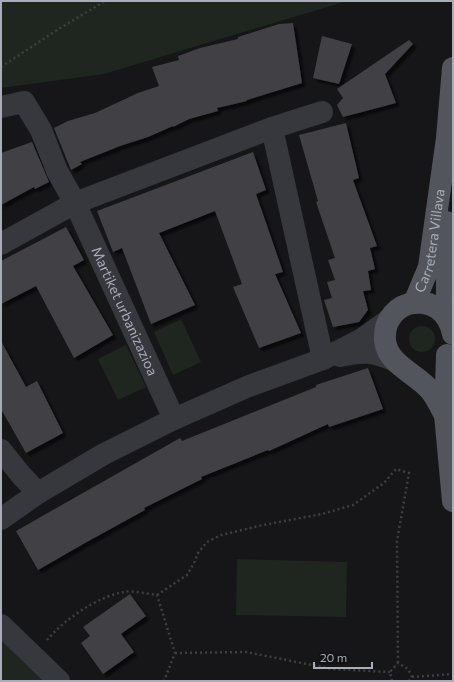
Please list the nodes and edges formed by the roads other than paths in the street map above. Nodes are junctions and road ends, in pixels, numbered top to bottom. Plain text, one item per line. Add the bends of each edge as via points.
1 (453, 68) edge
2 (1, 107) edge
3 (322, 112) dead end
4 (272, 128) junction
5 (447, 138) junction
6 (75, 203) junction
7 (1, 244) edge
8 (414, 303) junction
9 (390, 319) junction
10 (450, 325) edge
11 (450, 346) edge
12 (323, 359) junction
13 (400, 365) junction
14 (445, 415) junction
15 (174, 419) junction
16 (1, 450) edge
17 (38, 493) junction
18 (453, 501) edge
19 (1, 519) edge
20 (1, 625) edge
21 (59, 681) edge

1 - 5 main road
2 - 6 street, Martiket urbanizazioa via 24,102
3 - 4 street
4 - 6 street
4 - 12 street
5 - 8 main road, Carretera Villava via 429,267
5 - 10 main road, Carretera Villava
6 - 7 street
6 - 15 street, Martiket urbanizazioa
8 - 9 main road, Carretera Villava via 396,311
8 - 10 main road, Carretera Villava via 432,305 440,310
9 - 12 street via 362,339
9 - 13 main road via 385,341 388,352
11 - 13 main road via 441,363 433,368 414,371
11 - 14 main road
12 - 13 street via 360,352 381,354
12 - 15 street via 249,386
13 - 14 main road via 429,389
14 - 18 main road
15 - 17 street via 104,454
16 - 17 street
17 - 19 street
20 - 21 street

